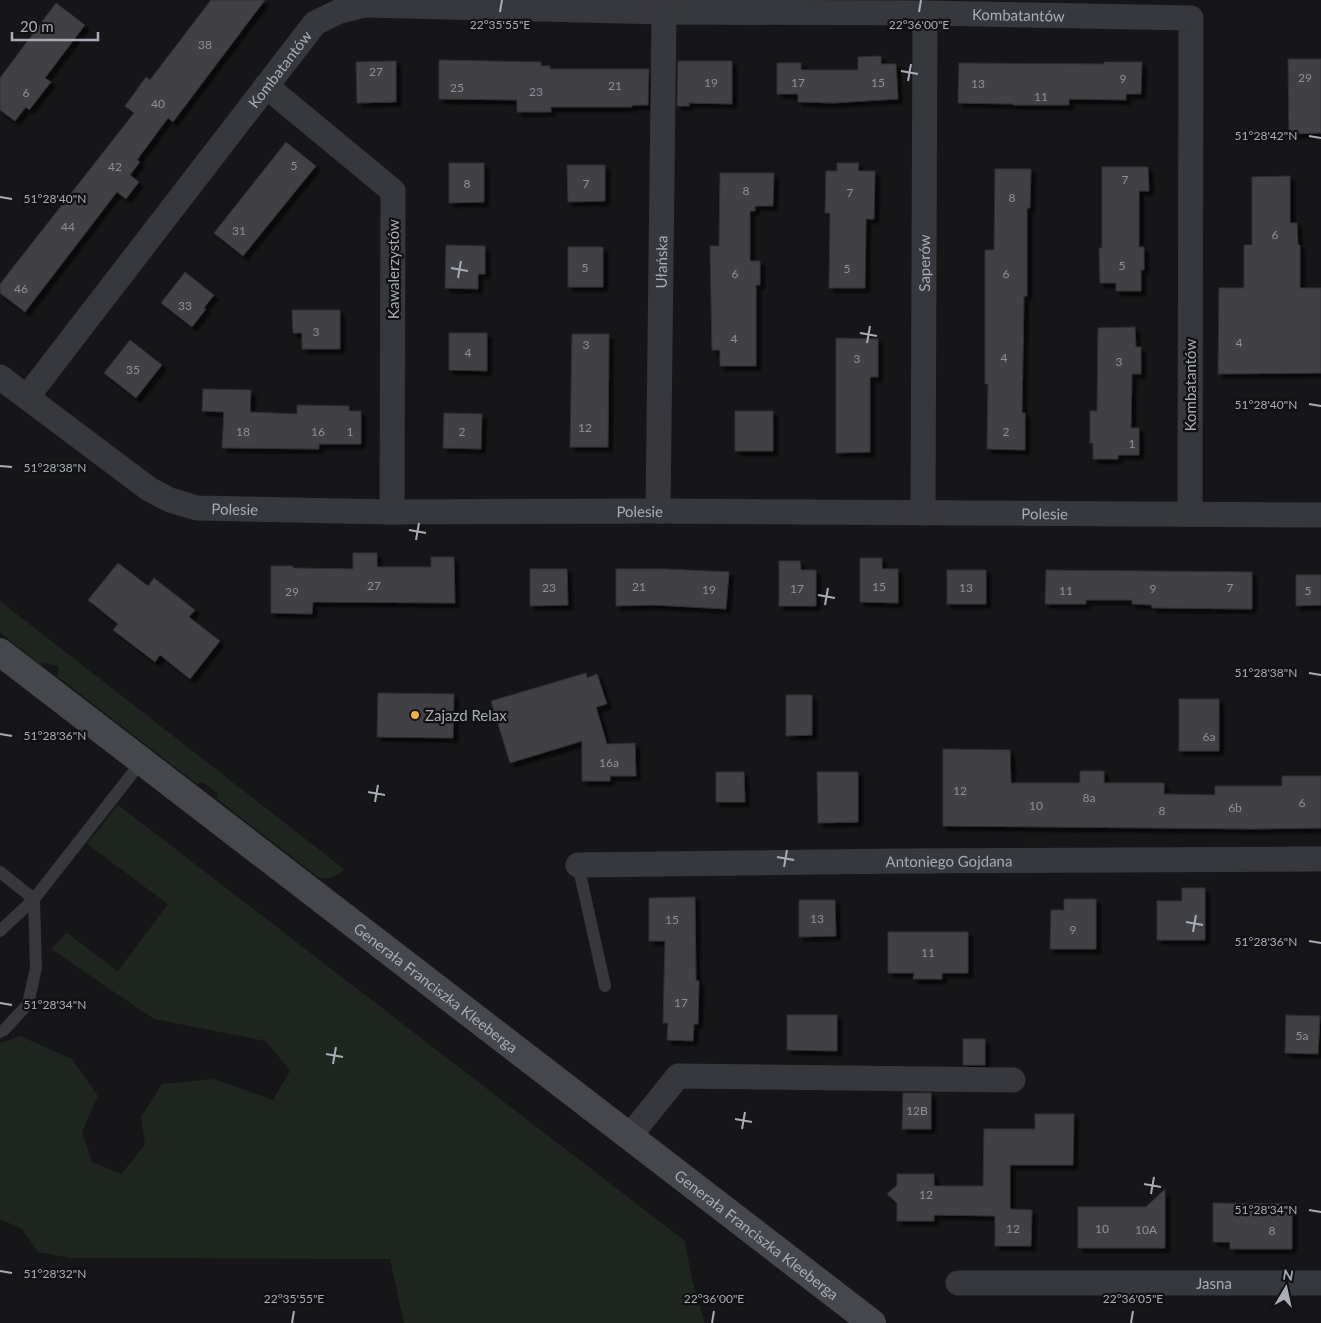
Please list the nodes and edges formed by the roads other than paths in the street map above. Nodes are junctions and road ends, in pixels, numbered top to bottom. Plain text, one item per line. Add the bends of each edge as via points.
1 (664, 12) junction
2 (925, 13) junction
3 (266, 86) junction
4 (0, 377) edge
5 (27, 397) junction
6 (658, 511) junction
7 (392, 512) junction
8 (923, 513) junction
9 (1190, 514) junction
10 (1321, 515) edge
11 (0, 652) edge
12 (142, 761) junction
13 (1321, 859) edge
14 (578, 865) joint
15 (0, 872) edge
16 (34, 899) junction
17 (0, 931) edge
18 (605, 986) dead end
19 (0, 1032) edge
20 (1013, 1080) dead end
21 (629, 1137) junction
22 (958, 1283) dead end
23 (1321, 1283) edge
24 (872, 1323) edge

1 - 2 street, Kombatantów
1 - 3 street, Kombatantów via 364,5 340,11 315,23
1 - 6 street, Ułańska
2 - 8 street, Saperów
2 - 9 street, Kombatantów via 1191,18
3 - 5 street, Kombatantów
3 - 7 street, Kawalerzystów via 393,191
4 - 5 street, Polesie
5 - 7 street, Polesie via 149,489 182,504 215,509
6 - 7 street, Polesie
6 - 8 street, Polesie
8 - 9 street, Polesie
9 - 10 street, Polesie
11 - 12 main road, Generała Franciszka Kleeberga
12 - 16 lane
12 - 21 main road, Generała Franciszka Kleeberga
13 - 14 street, Antoniego Gojdana
14 - 18 lane
15 - 16 lane
16 - 17 lane
16 - 19 lane via 36,968 28,1004
20 - 21 street via 678,1076
21 - 24 main road, Generała Franciszka Kleeberga
22 - 23 street, Jasna

